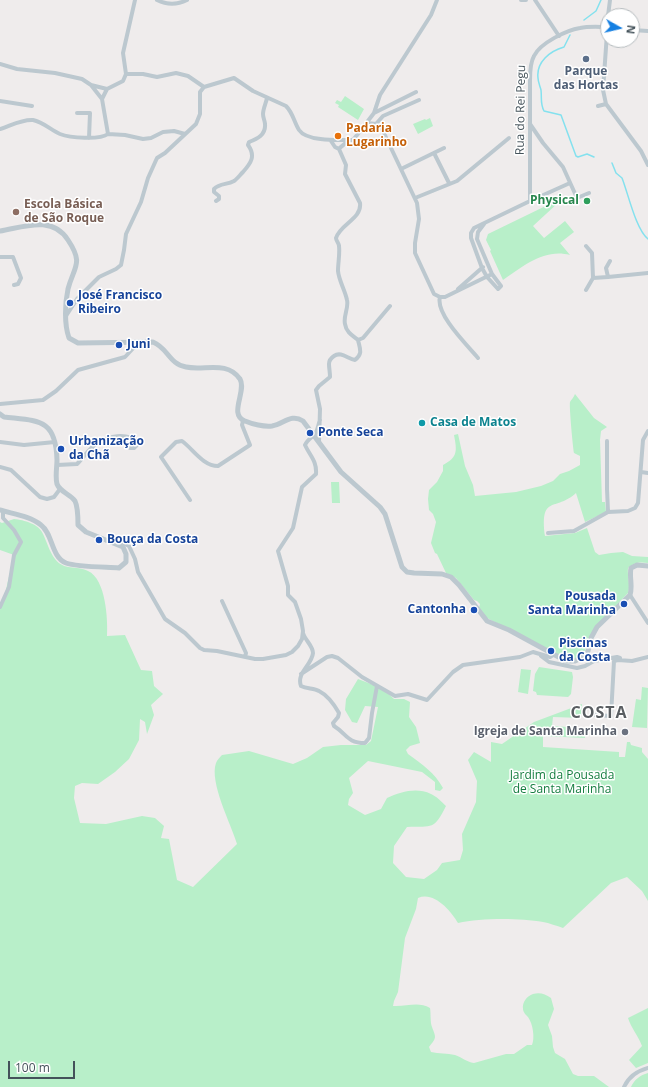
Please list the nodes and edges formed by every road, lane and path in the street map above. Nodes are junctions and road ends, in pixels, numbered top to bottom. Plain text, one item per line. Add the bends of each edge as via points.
1 (135, 0) edge
2 (157, 0) edge
3 (187, 0) edge
4 (437, 0) edge
5 (521, 0) edge
6 (526, 0) edge
7 (534, 0) edge
8 (600, 27) edge
9 (559, 36) junction
10 (606, 48) edge
11 (0, 64) edge
12 (126, 74) junction
13 (91, 85) junction
14 (204, 87) junction
15 (107, 88) junction
16 (416, 92) dead end
17 (268, 98) junction
18 (102, 99) junction
19 (402, 99) junction
20 (419, 100) dead end
21 (0, 102) edge
22 (606, 104) junction
23 (32, 106) dead end
24 (405, 106) junction
25 (598, 106) dead end
26 (77, 113) dead end
27 (374, 113) junction
28 (367, 123) junction
29 (529, 123) junction
30 (376, 124) junction
31 (0, 130) edge
32 (108, 134) junction
33 (185, 134) junction
34 (89, 138) junction
35 (509, 138) dead end
36 (350, 140) junction
37 (330, 141) junction
38 (444, 148) dead end
39 (340, 149) junction
40 (641, 151) junction
41 (434, 153) junction
42 (648, 154) edge
43 (648, 165) edge
44 (401, 169) junction
45 (449, 183) junction
46 (570, 184) junction
47 (589, 193) dead end
48 (415, 198) junction
49 (216, 201) dead end
50 (530, 201) junction
51 (484, 224) junction
52 (0, 231) edge
53 (586, 246) dead end
54 (0, 258) edge
55 (610, 261) dead end
56 (488, 265) junction
57 (482, 268) junction
58 (648, 272) edge
59 (492, 274) junction
60 (487, 277) junction
61 (608, 277) junction
62 (593, 278) junction
63 (14, 285) dead end
64 (586, 290) dead end
65 (455, 292) junction
66 (440, 297) junction
67 (390, 306) dead end
68 (66, 316) junction
69 (358, 340) junction
70 (139, 342) junction
71 (478, 358) dead end
72 (0, 404) edge
73 (0, 414) edge
74 (320, 420) junction
75 (243, 421) junction
76 (648, 431) edge
77 (314, 435) junction
78 (607, 441) dead end
79 (0, 442) edge
80 (55, 442) junction
81 (319, 442) junction
82 (130, 448) dead end
83 (57, 465) junction
84 (0, 467) edge
85 (641, 472) junction
86 (648, 473) edge
87 (60, 489) junction
88 (190, 500) dead end
89 (2, 510) edge
90 (608, 512) junction
91 (548, 533) dead end
92 (107, 540) junction
93 (648, 566) edge
94 (630, 595) junction
95 (222, 601) dead end
96 (0, 606) edge
97 (648, 623) edge
98 (303, 631) junction
99 (540, 655) junction
100 (553, 655) junction
101 (245, 657) junction
102 (648, 657) edge
103 (626, 660) junction
104 (301, 674) junction
105 (377, 686) junction
106 (594, 715) dead end
107 (648, 1068) edge
108 (624, 1087) edge

1 - 12 street via 123,53
2 - 3 street via 178,4
4 - 27 street via 431,15 380,95
5 - 6 street
7 - 9 street
8 - 9 street, Rua do Rei Pegu via 580,28
9 - 29 street, Rua do Rei Pegu via 540,48 533,56
10 - 22 street via 603,90
11 - 13 street via 82,79
12 - 14 street via 157,77 176,73 188,76
12 - 15 street via 123,81
13 - 15 street
13 - 18 street
14 - 17 street via 234,78
14 - 33 street via 200,92 200,114 196,124
15 - 18 street
16 - 19 street
17 - 37 street via 290,110 302,134
17 - 49 street via 264,109 264,131 258,139 249,142 248,145 253,154 250,165 233,182 219,185 214,189 219,196
18 - 32 street
19 - 24 street
19 - 27 street
20 - 24 street
21 - 23 street
22 - 25 street
22 - 40 street
24 - 30 street via 383,116
26 - 34 street via 90,113
27 - 28 street
28 - 30 street
28 - 36 street
29 - 46 street via 563,167
29 - 50 street, Rua do Rei Pegu
30 - 44 street via 382,129
31 - 34 street via 32,120 61,135
32 - 33 street via 143,139 163,132
32 - 34 street via 104,137
33 - 68 street via 157,158 126,234 121,265 99,277 77,299
35 - 45 street via 457,180
36 - 37 street
36 - 39 street
37 - 39 street
38 - 41 street
39 - 69 street via 346,165 345,174 360,203 353,219 336,237 339,245 338,271 348,301 344,324 347,331
40 - 42 street
40 - 43 street
41 - 44 street
41 - 45 street
44 - 48 street
45 - 48 street
46 - 47 street via 577,198
46 - 50 street
48 - 66 street via 419,212 415,253 434,294
50 - 51 street
51 - 56 street via 478,232 477,239
51 - 57 street via 474,228 471,233
52 - 68 street via 47,225 54,226 66,236 74,250 77,263 68,287
53 - 62 street via 592,253
54 - 63 street via 13,257 21,278 18,284
55 - 61 street via 606,268
56 - 57 street
56 - 59 street
57 - 60 street
57 - 65 street
58 - 61 street
59 - 60 street
59 - 60 street via 502,286 498,289
60 - 65 street
61 - 62 street
62 - 64 street
65 - 66 street
66 - 71 street via 440,305 446,320
67 - 69 street via 364,338
68 - 70 street via 69,338 78,343
69 - 74 street via 360,357 355,360 337,354 330,358 330,377 316,390
70 - 72 street via 125,357 78,370 43,400
70 - 75 street via 160,345 176,364 187,367 217,367 236,374 242,388 237,409
73 - 80 street via 4,417 38,421 52,432
74 - 77 street
74 - 81 street
75 - 77 street via 272,426 298,418
75 - 88 street via 242,425 250,445 218,466 199,458 182,440 176,442 161,457
76 - 85 street via 643,440
77 - 81 street
77 - 98 street via 306,445 315,462 316,474 302,487 293,528 278,551 288,595 298,609
78 - 90 street
79 - 80 street via 24,445
80 - 83 street
81 - 100 street via 341,472 385,514 402,566 407,572 451,577 487,621 509,630
82 - 83 street via 134,448 138,442 133,438 116,436 96,444 77,464
83 - 87 street via 56,484
84 - 87 street via 11,470 40,497 54,497
85 - 86 street
85 - 90 street via 638,503 635,508
87 - 92 street via 76,502 78,525 86,532
89 - 92 street via 41,525 47,532 58,557 65,563 119,568 126,562 123,547
89 - 96 street via 3,518 21,542 14,555 8,587
90 - 91 street via 574,531
92 - 101 street via 118,540 129,546 138,572 165,619 204,650
93 - 94 street via 637,565 631,568
94 - 97 street
94 - 100 street via 597,628 583,657 575,662
95 - 101 street via 246,652
98 - 101 street via 298,646 286,655 263,659
98 - 104 street via 313,654
99 - 100 street
99 - 103 street via 549,662 577,668 594,661 617,657
99 - 105 street via 533,652 520,657 463,665 427,700 408,694 395,696
102 - 103 street
103 - 106 street via 614,661 611,716
104 - 105 street via 332,656
104 - 105 street via 301,686 320,691 335,706 339,713 333,723 334,726 356,743 365,743 369,738
107 - 108 street via 637,1071 627,1080

